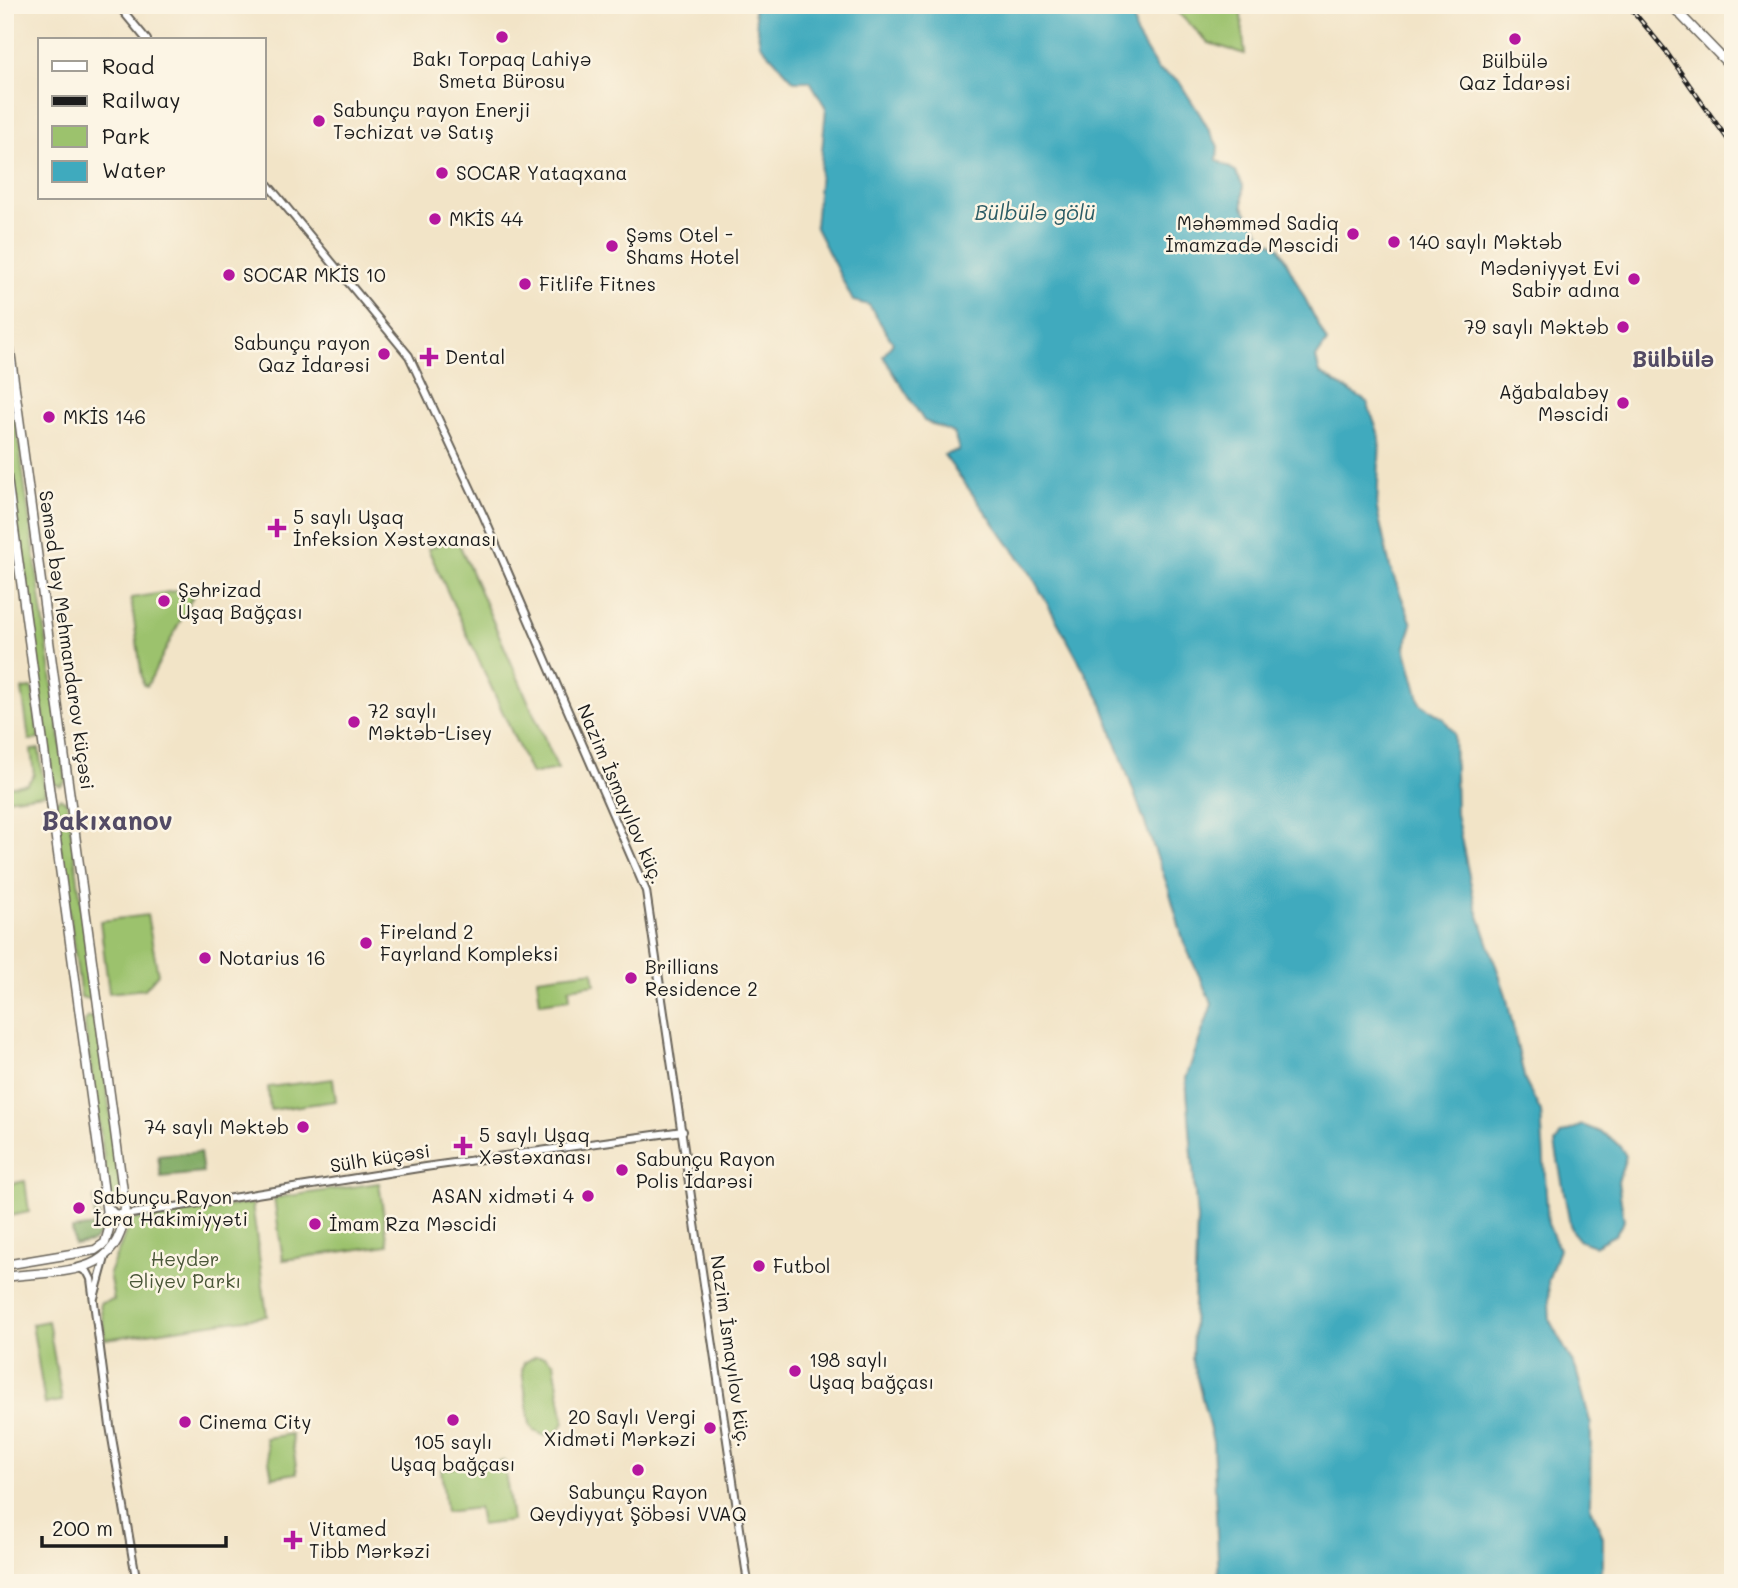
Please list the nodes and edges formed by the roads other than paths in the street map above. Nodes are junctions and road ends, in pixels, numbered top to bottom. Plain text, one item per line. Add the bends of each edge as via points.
1 (117, 5) edge
2 (1671, 5) edge
3 (145, 38) edge
4 (1733, 69) edge
5 (266, 182) edge
6 (5, 314) edge
7 (5, 463) edge
8 (683, 1131) junction
9 (125, 1195) junction
10 (105, 1200) junction
11 (125, 1215) junction
12 (109, 1233) junction
13 (68, 1256) junction
14 (106, 1258) junction
15 (5, 1265) edge
16 (74, 1268) junction
17 (5, 1277) edge
18 (93, 1306) junction
19 (137, 1583) edge
20 (748, 1583) edge

1 - 3 street
2 - 4 main road
5 - 8 street, Nazim İsmayılov küç. via 409,356 484,517 646,891
6 - 9 main road, Səməd bəy Mehmandarov küçəsi
7 - 10 main road, Səməd bəy Mehmandarov küçəsi
8 - 11 street, Sülh küçəsi
8 - 20 street, Nazim İsmayılov küç.
9 - 10 main road via 118,1206
9 - 11 main road, Səməd bəy Mehmandarov küçəsi
10 - 11 street via 114,1213
10 - 12 main road, Səməd bəy Mehmandarov küçəsi
11 - 14 main road, Səməd bəy Mehmandarov küçəsi via 118,1242
12 - 13 main road via 101,1247
12 - 14 street
13 - 15 main road
13 - 16 main road
14 - 16 main road
14 - 18 street
16 - 17 main road
16 - 18 street via 90,1276
18 - 19 street

